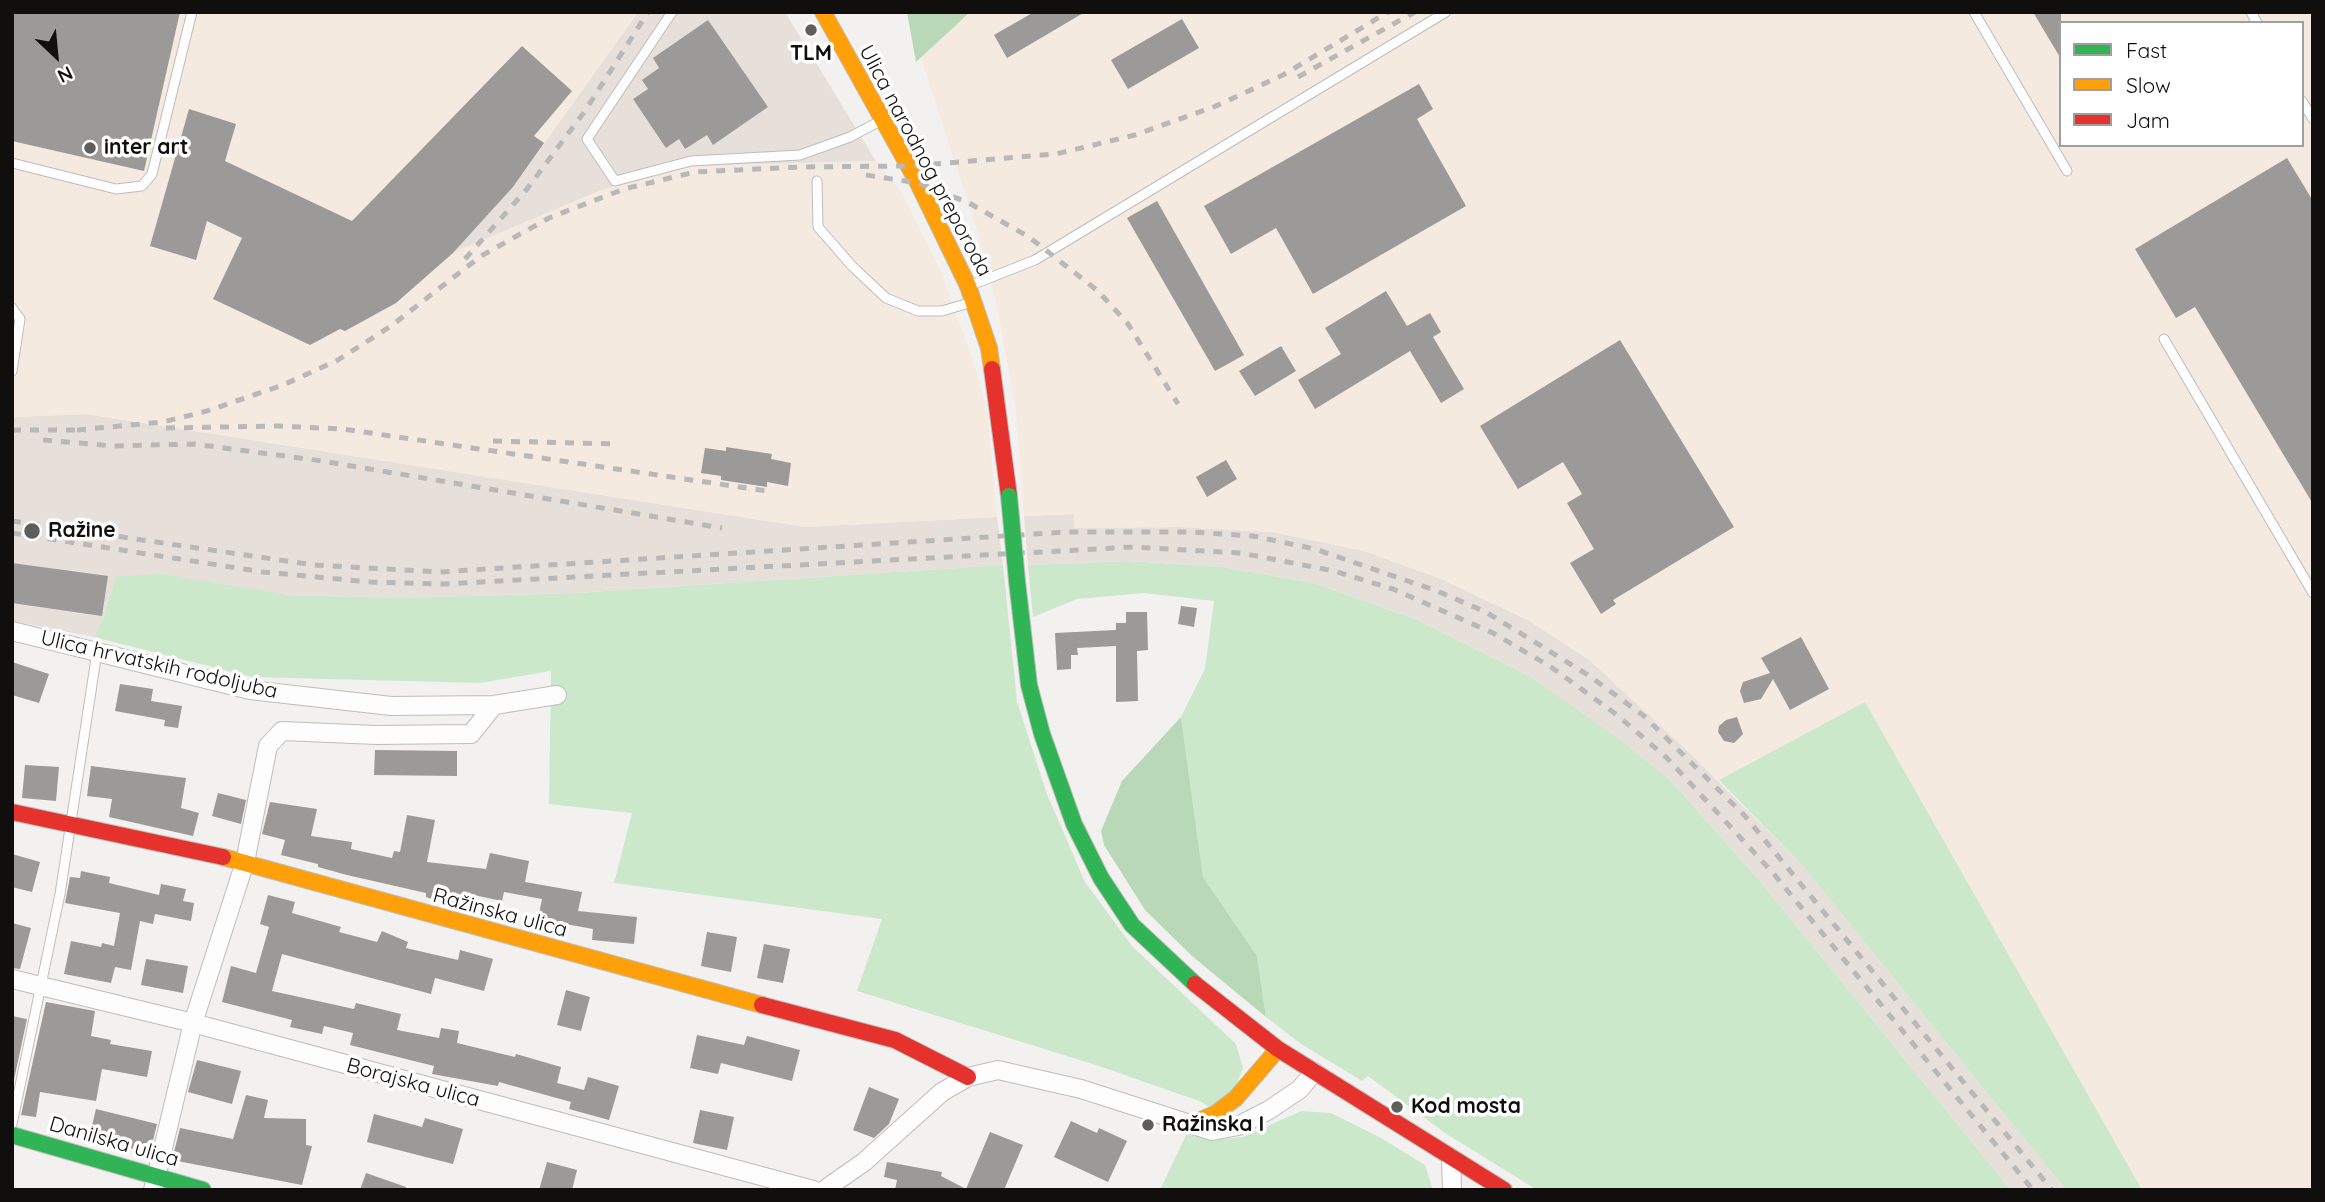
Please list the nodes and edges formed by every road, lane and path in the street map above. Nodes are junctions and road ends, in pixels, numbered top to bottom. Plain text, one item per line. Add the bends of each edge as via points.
1 (192, 12) edge
2 (672, 12) edge
3 (822, 12) edge
4 (1446, 12) edge
5 (1974, 12) edge
6 (882, 120) junction
7 (12, 163) edge
8 (2067, 172) dead end
9 (817, 181) dead end
10 (971, 294) junction
11 (12, 308) edge
12 (2164, 339) dead end
13 (12, 371) edge
14 (2313, 593) edge
15 (12, 631) edge
16 (97, 650) junction
17 (557, 695) dead end
18 (494, 705) junction
19 (12, 813) edge
20 (71, 825) junction
21 (244, 862) junction
22 (12, 979) edge
23 (43, 986) junction
24 (193, 1023) junction
25 (1278, 1049) junction
26 (1314, 1072) junction
27 (968, 1077) junction
28 (12, 1124) edge
29 (1191, 1124) junction
30 (12, 1135) edge
31 (1451, 1158) junction
32 (155, 1184) edge
33 (204, 1190) edge
34 (813, 1190) edge
35 (824, 1190) edge
36 (1452, 1190) edge
37 (1504, 1190) edge

1 - 7 lane via 152,174 142,186 116,189
2 - 6 lane via 587,139 615,181 691,160 800,155
3 - 6 street, Ulica narodnog preporoda
4 - 10 lane
5 - 8 lane
6 - 10 street, Ulica narodnog preporoda
9 - 10 lane via 818,227 886,298 918,311 942,311
10 - 25 street, Ulica narodnog preporoda, bridge via 989,348 1029,685 1074,824 1132,925 1189,979
11 - 13 lane via 20,319
12 - 14 lane
15 - 16 street, Ulica hrvatskih rodoljuba
16 - 18 street, Ulica hrvatskih rodoljuba via 250,690 391,706
16 - 20 lane
17 - 18 street, Ulica hrvatskih rodoljuba
18 - 21 street via 471,734 282,732 268,746
19 - 20 street, Ražinska ulica
20 - 21 street, Ražinska ulica
20 - 23 lane
21 - 24 street
21 - 27 street, Ražinska ulica via 895,1040
22 - 23 street, Borajska ulica
23 - 24 street, Borajska ulica
23 - 28 lane
24 - 32 street
24 - 34 street, Borajska ulica
25 - 26 street, Ulica narodnog preporoda
25 - 29 street via 1236,1098
26 - 29 street via 1300,1090 1238,1126 1212,1131
26 - 31 street, Ulica narodnog preporoda
27 - 29 street via 998,1070
27 - 35 street via 942,1091 863,1162
30 - 32 street, Danilska ulica
31 - 36 street
31 - 37 street, Ulica narodnog preporoda
32 - 33 street, Danilska ulica

